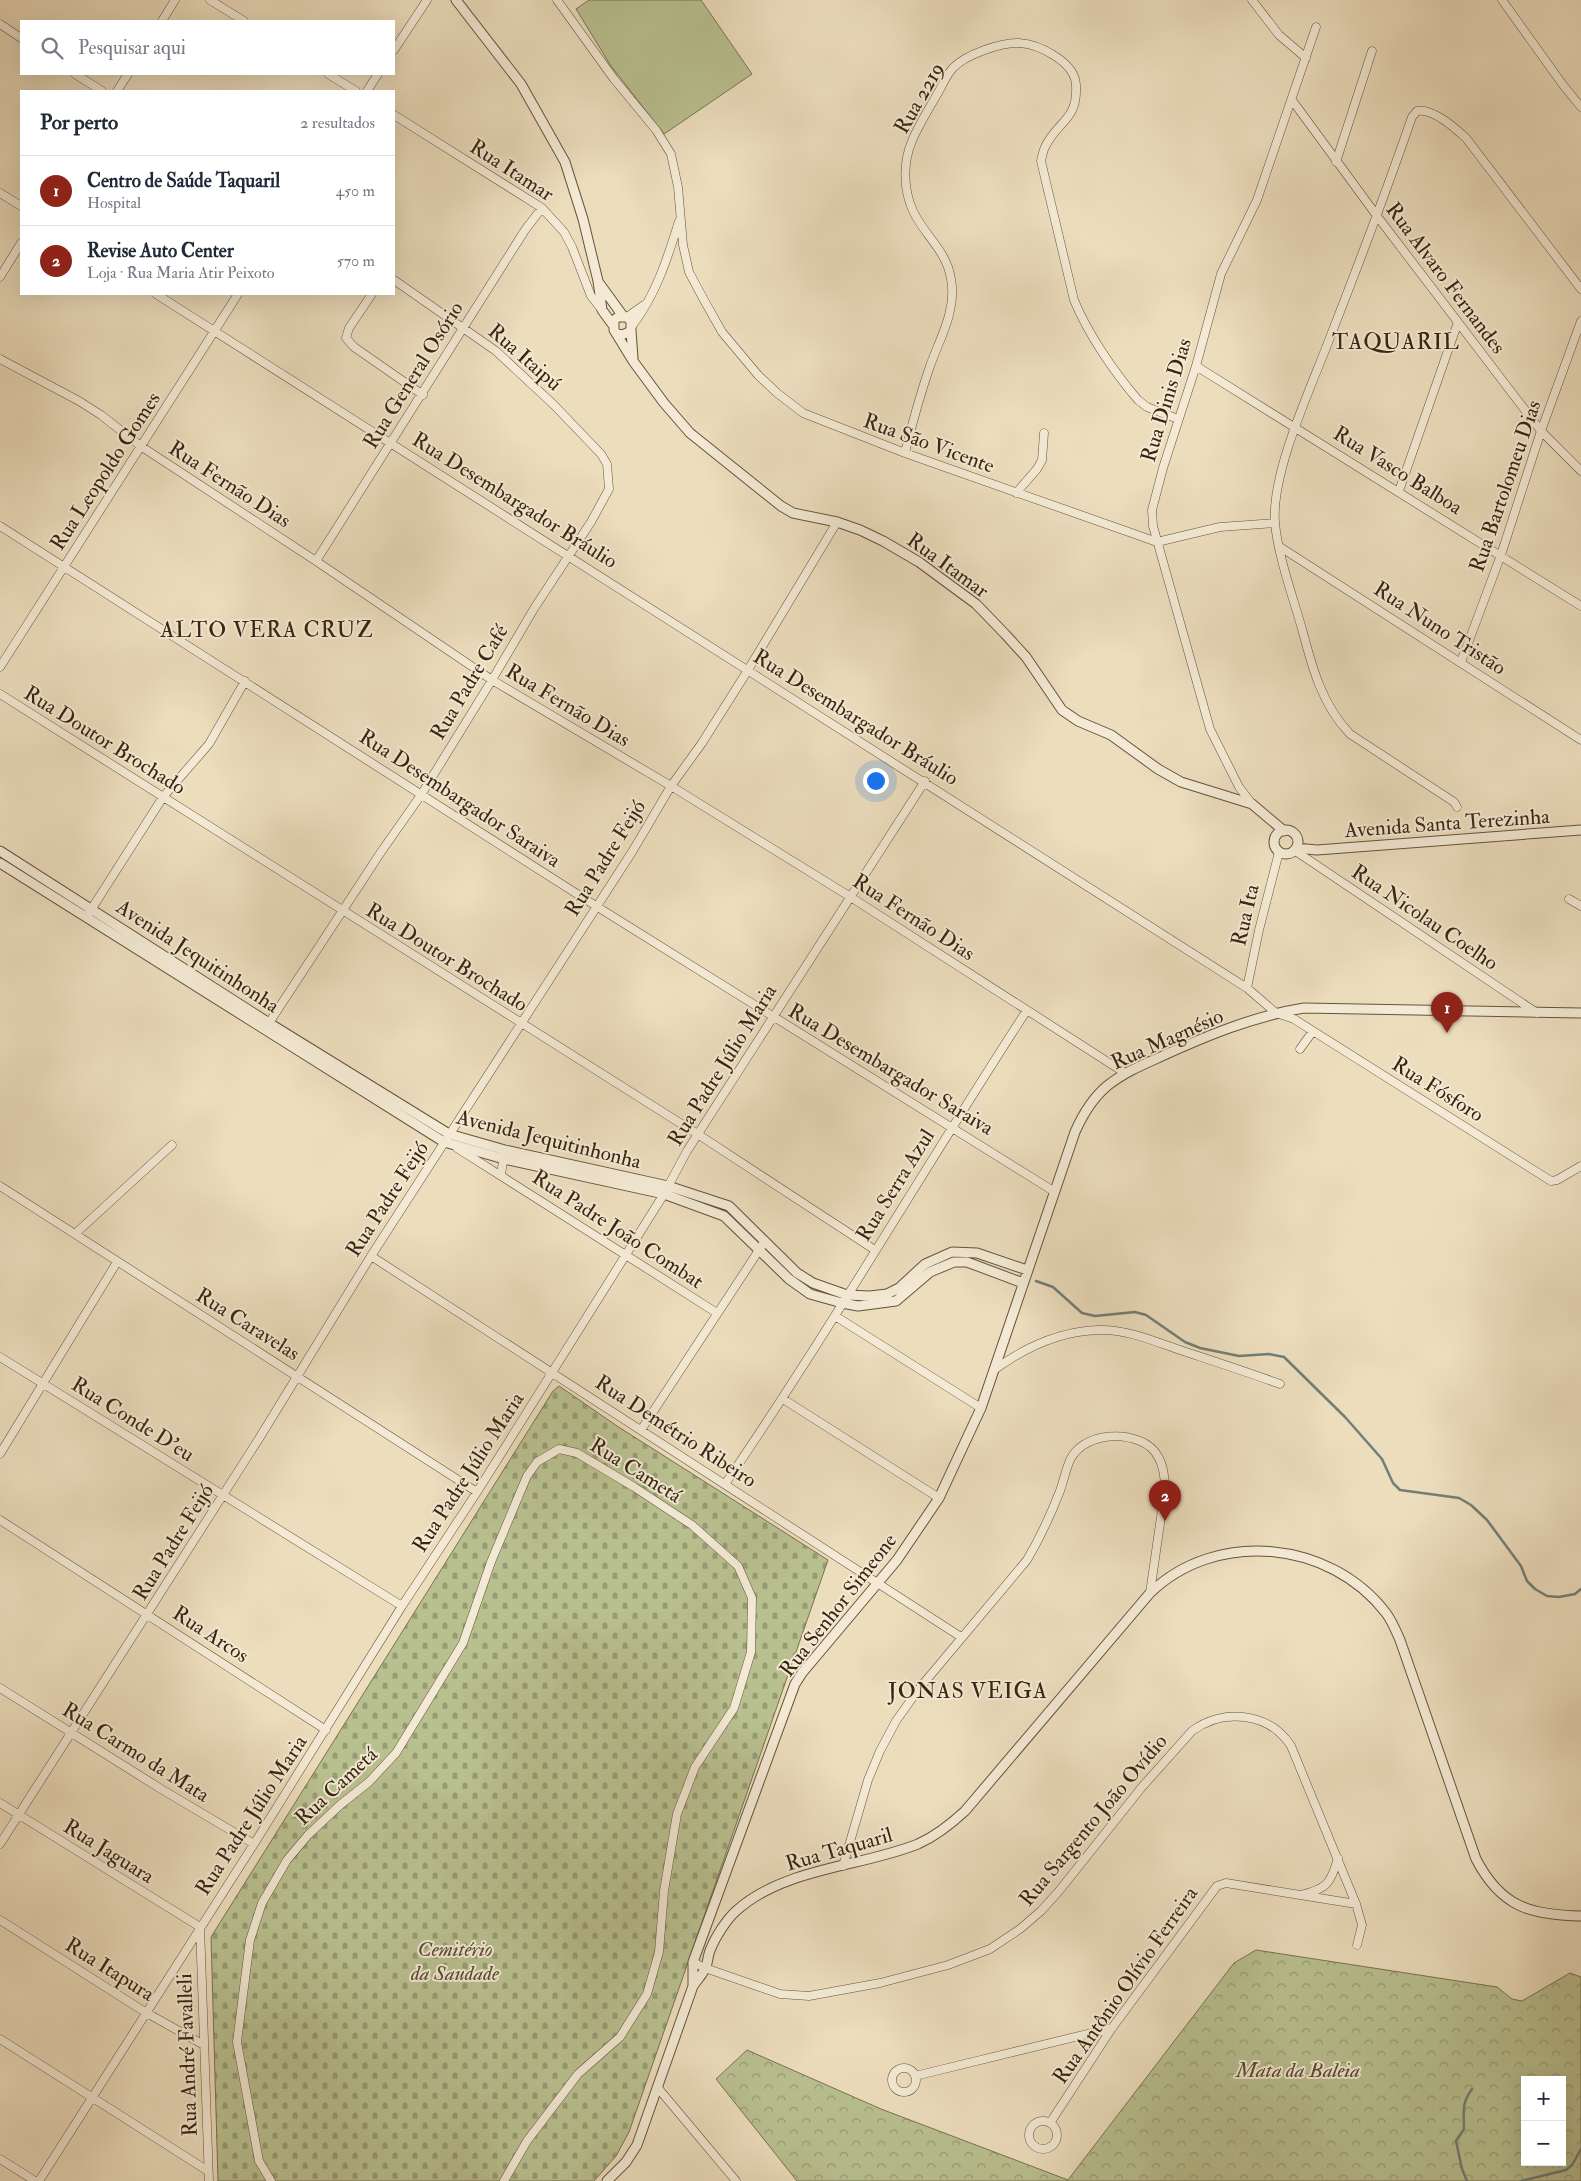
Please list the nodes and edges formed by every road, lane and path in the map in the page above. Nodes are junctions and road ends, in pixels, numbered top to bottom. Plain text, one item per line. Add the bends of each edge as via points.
1 (175, 0) edge
2 (210, 0) edge
3 (427, 0) edge
4 (456, 0) edge
5 (557, 0) edge
6 (1252, 0) edge
7 (1502, 0) edge
8 (163, 20) edge
9 (242, 20) edge
10 (0, 24) edge
11 (1316, 27) dead end
12 (20, 37) edge
13 (395, 48) edge
14 (1372, 51) dead end
15 (1306, 58) junction
16 (77, 75) edge
17 (127, 75) edge
18 (330, 75) edge
19 (377, 75) edge
20 (100, 90) edge
21 (118, 90) edge
22 (354, 90) edge
23 (368, 90) edge
24 (1292, 100) junction
25 (1581, 107) edge
26 (395, 116) edge
27 (1336, 162) junction
28 (0, 193) edge
29 (20, 205) edge
30 (542, 208) junction
31 (1377, 216) junction
32 (680, 217) junction
33 (20, 245) edge
34 (0, 277) edge
35 (584, 279) junction
36 (395, 281) edge
37 (598, 281) junction
38 (1581, 289) edge
39 (158, 295) edge
40 (237, 295) edge
41 (371, 295) edge
42 (646, 304) junction
43 (602, 310) junction
44 (625, 316) junction
45 (1581, 321) edge
46 (1458, 322) junction
47 (463, 328) junction
48 (631, 328) junction
49 (615, 329) junction
50 (214, 332) junction
51 (0, 358) edge
52 (633, 361) junction
53 (1196, 366) junction
54 (423, 395) junction
55 (1178, 420) junction
56 (1295, 428) junction
57 (1541, 432) junction
58 (1044, 433) dead end
59 (392, 443) junction
60 (142, 447) junction
61 (905, 453) junction
62 (1581, 470) edge
63 (609, 481) joint
64 (1399, 491) junction
65 (1016, 493) junction
66 (837, 522) junction
67 (1275, 523) junction
68 (0, 526) edge
69 (1157, 542) junction
70 (1280, 547) junction
71 (1501, 555) junction
72 (569, 556) junction
73 (316, 561) junction
74 (64, 567) junction
75 (1581, 606) edge
76 (1462, 662) junction
77 (0, 667) edge
78 (748, 670) junction
79 (492, 680) junction
80 (245, 681) junction
81 (0, 694) edge
82 (1581, 740) edge
83 (925, 781) junction
84 (671, 786) junction
85 (1239, 787) junction
86 (421, 795) junction
87 (163, 797) junction
88 (1241, 801) junction
89 (1252, 804) junction
90 (1456, 807) dead end
91 (1581, 830) edge
92 (1280, 833) junction
93 (1296, 846) junction
94 (0, 851) edge
95 (1279, 852) junction
96 (0, 863) edge
97 (849, 896) junction
98 (1569, 899) dead end
99 (596, 906) junction
100 (1581, 906) edge
101 (342, 911) junction
102 (89, 913) junction
103 (148, 951) junction
104 (1247, 988) junction
105 (1027, 1010) junction
106 (1581, 1012) edge
107 (1276, 1013) junction
108 (1537, 1013) junction
109 (773, 1017) junction
110 (269, 1023) junction
111 (521, 1024) junction
112 (1313, 1031) junction
113 (1300, 1049) dead end
114 (1125, 1073) junction
115 (952, 1126) junction
116 (699, 1135) junction
117 (449, 1141) junction
118 (172, 1145) dead end
119 (505, 1155) junction
120 (1581, 1166) edge
121 (501, 1174) junction
122 (0, 1186) edge
123 (666, 1190) junction
124 (1055, 1192) junction
125 (76, 1233) junction
126 (765, 1241) junction
127 (758, 1249) junction
128 (875, 1250) junction
129 (626, 1254) junction
130 (371, 1256) junction
131 (117, 1262) junction
132 (1027, 1270) junction
133 (1023, 1283) junction
134 (847, 1295) junction
135 (842, 1303) junction
136 (716, 1313) junction
137 (835, 1316) junction
138 (0, 1357) edge
139 (994, 1370) junction
140 (553, 1372) junction
141 (297, 1375) junction
142 (43, 1384) junction
143 (1280, 1384) dead end
144 (783, 1399) junction
145 (981, 1408) junction
146 (641, 1430) junction
147 (0, 1454) edge
148 (725, 1484) junction
149 (477, 1492) junction
150 (222, 1495) junction
151 (939, 1498) junction
152 (0, 1520) edge
153 (879, 1582) junction
154 (1150, 1594) junction
155 (402, 1606) junction
156 (148, 1614) junction
157 (962, 1637) junction
158 (0, 1688) edge
159 (326, 1730) junction
160 (72, 1734) junction
161 (0, 1803) edge
162 (19, 1815) junction
163 (0, 1844) edge
164 (254, 1844) junction
165 (1338, 1858) junction
166 (843, 1866) junction
167 (1298, 1896) junction
168 (1356, 1904) junction
169 (1581, 1916) edge
170 (0, 1920) edge
171 (200, 1927) junction
172 (1357, 1945) dead end
173 (694, 1962) junction
174 (705, 1968) junction
175 (693, 1986) junction
176 (145, 2012) junction
177 (1112, 2028) junction
178 (0, 2039) edge
179 (204, 2045) junction
180 (915, 2076) dead end
181 (658, 2088) junction
182 (91, 2097) junction
183 (1050, 2123) dead end
184 (0, 2159) edge
185 (208, 2171) junction
186 (37, 2181) edge
187 (209, 2181) edge
188 (271, 2181) edge
189 (504, 2181) edge
190 (607, 2181) edge
191 (736, 2181) edge

1 - 8 street
2 - 9 street
3 - 13 street
4 - 37 street, Rua Itamar via 521,84 565,162
5 - 32 street, Rua São Vicente via 671,154
6 - 15 street via 1279,35
7 - 25 street
10 - 12 street
11 - 15 street, Rua Dinis Dias
14 - 27 street
15 - 24 street, Rua Dinis Dias
16 - 20 street
17 - 21 street
18 - 22 street
19 - 23 street
24 - 27 street, Rua Alvaro Fernandes
24 - 53 street, Rua Dinis Dias via 1258,200 1221,274
26 - 30 street, Rua Itamar
27 - 31 street, Rua Alvaro Fernandes
28 - 29 street
30 - 35 street, Rua Itamar via 564,232
30 - 47 street, Rua General Osório
31 - 38 street via 1412,117 1417,111 1425,111 1449,122 1466,138
31 - 46 street, Rua Alvaro Fernandes
31 - 56 street
32 - 42 street via 660,277
32 - 61 street, Rua São Vicente via 689,272 722,332 758,375 804,413
33 - 34 street
35 - 37 street via 594,286
35 - 43 street, Rua Itamar
36 - 47 street, Rua Itaipú
37 - 43 street, Rua Itamar
37 - 44 street
39 - 50 street, Rua Desembargador Bráulio
40 - 50 street, Rua Leopoldo Gomes
41 - 54 street via 348,328 346,338
42 - 44 street
42 - 48 street
43 - 49 street, Rua Itamar
44 - 48 street
44 - 49 street via 618,317
45 - 57 street, Rua Bartolomeu Dias
46 - 57 street, Rua Alvaro Fernandes
46 - 64 street
47 - 54 street, Rua General Osório
47 - 63 street, Rua Itaipú via 496,351 568,419 601,454 607,464
48 - 49 street via 622,335
48 - 52 street
49 - 52 street, Rua Itamar
50 - 59 street, Rua Desembargador Bráulio
50 - 60 street, Rua Leopoldo Gomes
51 - 60 street, Rua Fernão Dias via 79,401
52 - 66 street, Rua Itamar via 690,433 781,506 793,513
53 - 55 street, Rua Dinis Dias
53 - 56 street, Rua Vasco Balboa
54 - 59 street, Rua General Osório
55 - 61 street, Rua 2219 via 1138,400 1079,313 1041,162 1045,147 1068,119 1076,101 1075,75 1054,56 1018,43 986,49 952,68 912,141 905,166 906,190 913,211 947,262 952,298 948,320 914,414
55 - 69 street, Rua Dinis Dias via 1152,510
56 - 64 street, Rua Vasco Balboa
56 - 67 street via 1277,491
57 - 62 street, Rua Alvaro Fernandes
57 - 71 street, Rua Bartolomeu Dias
58 - 65 street via 1042,460
59 - 72 street, Rua Desembargador Bráulio
59 - 73 street, Rua General Osório
60 - 73 street, Rua Fernão Dias
60 - 74 street, Rua Leopoldo Gomes
61 - 65 street, Rua São Vicente
63 - 72 street, Rua Padre Café via 605,497
64 - 71 street, Rua Vasco Balboa
65 - 69 street, Rua São Vicente
66 - 78 street, Rua Padre Feijó
66 - 88 street, Rua Itamar via 883,541 912,558 976,604 1026,657 1062,710 1078,721 1111,735 1181,782
67 - 69 street via 1220,527
67 - 70 street
68 - 74 street, Rua Desembargador Saraiva
69 - 85 street, Rua Dinis Dias via 1210,729
70 - 76 street, Rua Nuno Tristão
70 - 90 street via 1313,672 1341,725 1454,802
71 - 75 street, Rua Vasco Balboa
71 - 76 street, Rua Bartolomeu Dias
72 - 78 street, Rua Desembargador Bráulio
72 - 79 street, Rua Padre Café via 535,606
73 - 79 street, Rua Fernão Dias
74 - 77 street, Rua Leopoldo Gomes
74 - 80 street, Rua Desembargador Saraiva
76 - 82 street, Rua Nuno Tristão
78 - 83 street, Rua Desembargador Bráulio
78 - 84 street, Rua Padre Feijó
79 - 84 street, Rua Fernão Dias
79 - 86 street, Rua Padre Café
80 - 86 street, Rua Desembargador Saraiva
80 - 87 street via 209,744
81 - 87 street, Rua Doutor Brochado
83 - 97 street, Rua Padre Júlio Maria
83 - 104 street, Rua Desembargador Bráulio
84 - 97 street, Rua Fernão Dias
84 - 99 street, Rua Padre Feijó
85 - 88 street, Rua Dinis Dias
85 - 89 street, Rua Dinis Dias
86 - 99 street, Rua Desembargador Saraiva
86 - 101 street, Rua Padre Café
87 - 101 street, Rua Doutor Brochado
87 - 102 street
88 - 89 street, Rua Dinis Dias
88 - 92 street
89 - 92 street, Rua Dinis Dias
91 - 93 street, Avenida Santa Terezinha via 1316,850
92 - 93 street via 1292,833
92 - 95 street via 1274,844
93 - 95 street via 1287,854
93 - 108 street, Rua Nicolau Coelho
94 - 102 street, Avenida Jequitinhonha
95 - 104 street, Rua Ita via 1258,930
96 - 102 street, Avenida Jequitinhonha
97 - 105 street, Rua Fernão Dias
97 - 109 street, Rua Padre Júlio Maria
98 - 100 street
99 - 109 street, Rua Desembargador Saraiva
99 - 111 street, Rua Padre Feijó
101 - 110 street, Rua Padre Café
101 - 111 street, Rua Doutor Brochado
102 - 103 street, Avenida Jequitinhonha
103 - 110 street, Avenida Jequitinhonha
103 - 117 street, Avenida Jequitinhonha
104 - 107 street, Rua Desembargador Bráulio
105 - 114 street, Rua Fernão Dias
105 - 115 street, Rua Serra Azul
106 - 108 street
107 - 108 street via 1315,1008
107 - 112 street, Rua Fósforo
107 - 114 street, Rua Magnésio via 1197,1040
109 - 115 street, Rua Desembargador Saraiva
109 - 116 street, Rua Padre Júlio Maria
110 - 117 street, Avenida Jequitinhonha
111 - 116 street, Rua Doutor Brochado
111 - 117 street, Rua Padre Feijó
112 - 113 street
112 - 120 street, Rua Fósforo via 1551,1181
114 - 124 street, Rua Magnésio via 1106,1087 1079,1122
115 - 124 street, Rua Desembargador Saraiva
115 - 128 street, Rua Serra Azul
116 - 123 street, Rua Padre Júlio Maria
116 - 128 street, Rua Doutor Brochado
117 - 119 street, Avenida Jequitinhonha
117 - 121 street, Rua Padre João Combat
117 - 130 street, Rua Padre Feijó
118 - 125 street
119 - 121 street, Rua Padre João Combat
119 - 123 street, Avenida Jequitinhonha
121 - 129 street, Rua Padre João Combat
122 - 125 street, Rua Caravelas
123 - 126 street, Avenida Jequitinhonha via 729,1206
123 - 127 street, Avenida Jequitinhonha via 724,1216
123 - 129 street, Rua Padre Júlio Maria
124 - 132 street, Rua Magnésio
125 - 131 street, Rua Caravelas
126 - 127 street
126 - 134 street, Avenida Jequitinhonha via 813,1283
127 - 135 street, Avenida Jequitinhonha via 810,1294
127 - 136 street
128 - 134 street, Rua Serra Azul
129 - 136 street, Rua Padre João Combat
129 - 140 street, Rua Padre Júlio Maria
130 - 140 street, Rua Demétrio Ribeiro
130 - 141 street, Rua Padre Feijó
131 - 141 street, Rua Caravelas
131 - 142 street
132 - 133 street, Rua Magnésio
132 - 134 street, Avenida Jequitinhonha via 977,1253 952,1252 925,1264 899,1288 887,1294
133 - 135 street, Avenida Jequitinhonha via 967,1262 954,1262 930,1272 896,1301 858,1306
133 - 139 street, Rua Senhor Simeone
134 - 135 street, Rua Serra Azul
135 - 137 street, Rua Serra Azul
136 - 146 street
137 - 144 street, Rua Serra Azul
137 - 145 street
138 - 142 street, Rua Conde D'eu
139 - 143 street via 1034,1346 1081,1331 1100,1330 1139,1336
139 - 145 street, Rua Senhor Simeone
140 - 146 street, Rua Demétrio Ribeiro
140 - 149 street, Rua Padre Júlio Maria
141 - 149 street, Rua Caravelas
141 - 150 street, Rua Padre Feijó
142 - 147 street
142 - 150 street, Rua Conde D'eu
144 - 148 street, Rua Serra Azul
144 - 151 street
145 - 151 street, Rua Senhor Simeone
146 - 148 street, Rua Demétrio Ribeiro
148 - 153 street, Rua Demétrio Ribeiro
149 - 155 street, Rua Padre Júlio Maria
150 - 155 street, Rua Conde D'eu
150 - 156 street, Rua Padre Feijó
151 - 153 street, Rua Senhor Simeone
152 - 156 street, Rua Arcos
153 - 157 street, Rua Demétrio Ribeiro
153 - 173 street, Rua Senhor Simeone via 795,1684
154 - 157 street via 1165,1471 1161,1460 1147,1444 1107,1436 1091,1440 1071,1458 1060,1491 1027,1560
154 - 166 street, Rua Taquaril via 950,1825 919,1843
154 - 169 street, Rua Taquaril via 1165,1579 1189,1566 1240,1551 1266,1550 1304,1558 1353,1582 1387,1614 1400,1640 1482,1870 1501,1893 1526,1910
155 - 159 street, Rua Padre Júlio Maria
156 - 159 street, Rua Arcos
156 - 160 street, Rua Padre Feijó
157 - 166 street via 918,1690 890,1731 868,1780
158 - 160 street, Rua Carmo da Mata
159 - 164 street, Rua Padre Júlio Maria
160 - 162 street, Rua Padre Feijó
160 - 164 street, Rua Carmo da Mata
161 - 162 street, Rua Jaguara
162 - 163 street, Rua Padre Feijó
162 - 171 street, Rua Jaguara
164 - 171 street, Rua Padre Júlio Maria
165 - 167 street via 1327,1885
165 - 168 street, Rua Sargento João Ovídio
165 - 174 street, Rua Sargento João Ovídio via 1286,1739 1259,1720 1228,1716 1202,1724 1192,1731 1142,1787 1059,1892 1020,1929 990,1949 948,1965 880,1983 809,1996 780,1994
166 - 174 street, Rua Taquaril via 780,1885 735,1911 711,1948
167 - 168 street, Rua Antônio Olívio Ferreira
167 - 177 street, Rua Antônio Olívio Ferreira via 1226,1883 1217,1886
168 - 172 street, Rua Sargento João Ovídio via 1362,1925
170 - 176 street, Rua Itapura
171 - 176 street, Rua Padre Júlio Maria
171 - 179 street, Rua André Favalleli
173 - 174 street, Rua Sargento João Ovídio
173 - 175 street, Rua Senhor Simeone
174 - 175 street, Rua Taquaril
175 - 181 street, Rua Taquaril
176 - 179 street, Rua Itapura
176 - 182 street, Rua Padre Júlio Maria
177 - 180 street
177 - 183 street, Rua Antônio Olívio Ferreira
178 - 182 street
179 - 185 street, Rua André Favalleli
181 - 190 street, Rua Taquaril via 637,2144 626,2162
181 - 191 street
182 - 185 street
182 - 186 street, Rua Padre Júlio Maria
184 - 186 street
185 - 187 street, Rua André Favalleli
188 - 189 street, Rua Cametá via 259,2161 237,2042 250,1940 262,1903 287,1860 308,1835 369,1782 396,1753 463,1643 527,1476 537,1462 559,1449 577,1452 634,1487 692,1525 738,1566 752,1598 751,1652 734,1708 695,1767 677,1814 664,1891 659,1952 646,1994 620,2037 578,2074 527,2141

